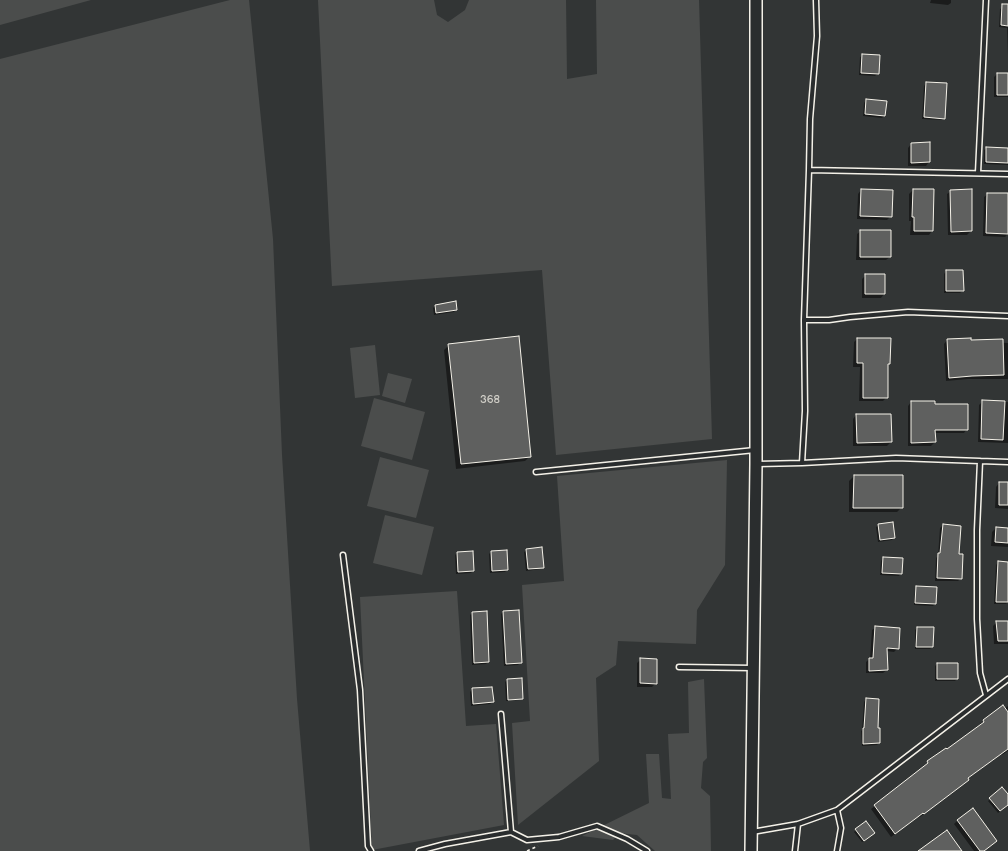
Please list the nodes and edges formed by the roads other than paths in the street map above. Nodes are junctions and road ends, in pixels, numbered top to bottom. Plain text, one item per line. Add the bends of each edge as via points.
1 (756, 0) edge
2 (816, 0) edge
3 (986, 0) edge
4 (809, 170) junction
5 (978, 174) junction
6 (1008, 174) edge
7 (1008, 316) edge
8 (804, 320) junction
9 (756, 450) junction
10 (980, 461) junction
11 (1008, 462) edge
12 (802, 463) junction
13 (756, 464) junction
14 (536, 472) dead end
15 (343, 555) dead end
16 (679, 667) dead end
17 (753, 668) junction
18 (1008, 679) edge
19 (986, 695) junction
20 (501, 714) dead end
21 (837, 810) junction
22 (798, 824) junction
23 (511, 832) junction
24 (752, 832) junction
25 (371, 851) edge
26 (419, 851) edge
27 (647, 851) edge
28 (751, 851) edge
29 (795, 851) edge
30 (837, 851) edge

1 - 9 main road
2 - 4 lane via 817,36 810,119
3 - 5 lane
4 - 5 lane
4 - 8 lane
5 - 6 lane
7 - 8 lane via 908,312
8 - 12 lane via 805,411
9 - 13 main road
9 - 14 lane
10 - 11 lane
10 - 12 lane via 896,458
10 - 19 lane via 977,530 978,619 980,673
12 - 13 lane
13 - 17 main road
15 - 25 lane via 360,690 368,846
16 - 17 lane
17 - 24 main road
18 - 19 lane
19 - 21 lane
20 - 23 lane
21 - 22 lane
21 - 30 lane via 841,828
22 - 24 lane
22 - 29 lane
23 - 26 lane
23 - 27 lane via 527,840 559,837 597,826
24 - 28 main road

